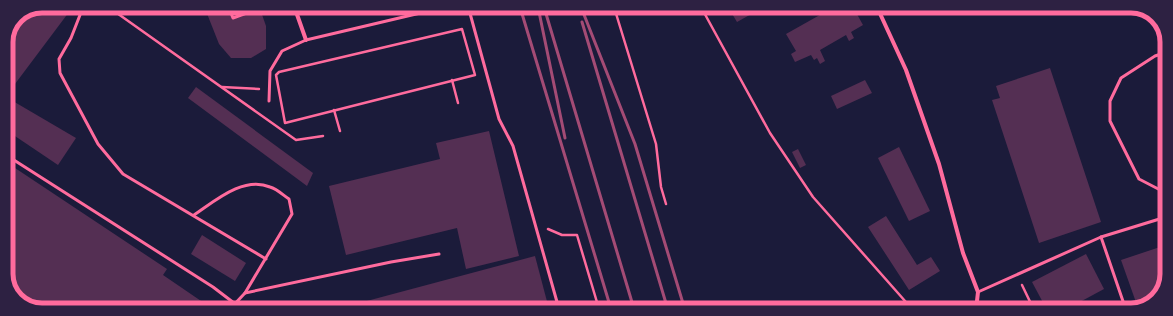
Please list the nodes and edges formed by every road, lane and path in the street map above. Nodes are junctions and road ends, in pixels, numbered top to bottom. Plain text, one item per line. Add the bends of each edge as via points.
1 (79, 13) edge
2 (117, 13) edge
3 (231, 13) edge
4 (247, 13) edge
5 (296, 13) edge
6 (420, 13) edge
7 (470, 13) edge
8 (616, 13) edge
9 (703, 13) edge
10 (880, 13) edge
11 (306, 40) junction
12 (1160, 55) edge
13 (452, 80) junction
14 (222, 87) junction
15 (268, 90) junction
16 (269, 101) dead end
17 (458, 103) dead end
18 (334, 110) junction
19 (340, 131) dead end
20 (323, 136) dead end
21 (13, 159) edge
22 (1160, 190) edge
23 (666, 204) dead end
24 (194, 215) junction
25 (1160, 219) edge
26 (537, 224) junction
27 (1101, 237) junction
28 (439, 254) dead end
29 (266, 259) junction
30 (1017, 275) junction
31 (978, 292) junction
32 (245, 293) junction
33 (234, 303) joint
34 (557, 303) edge
35 (597, 303) edge
36 (907, 303) edge
37 (977, 303) edge
38 (1031, 303) edge
39 (1124, 303) edge

1 - 24 lane via 72,38 59,59 60,73 98,144 123,174
2 - 14 path
3 - 4 lane via 233,18
5 - 11 street
6 - 11 lane
7 - 26 lane via 499,119 513,146
8 - 23 path via 656,144 661,187
9 - 36 path via 770,133 813,197
10 - 31 street via 906,70 923,117 939,164 963,253
11 - 15 lane via 282,51 270,71
12 - 22 lane via 1121,78 1110,101 1110,121 1138,178
13 - 17 path
13 - 18 path
13 - 18 path via 475,75 462,29 279,72 276,75 284,123
14 - 15 path
14 - 20 path via 296,140
15 - 16 lane
18 - 19 path
21 - 33 lane
24 - 29 lane
24 - 29 lane via 233,189 260,184 272,187 289,199 292,214
25 - 27 lane
26 - 34 lane
26 - 35 path via 562,235 577,235
27 - 30 lane
27 - 39 lane
28 - 32 lane
29 - 32 lane
30 - 31 lane
30 - 38 path
31 - 37 street
32 - 33 lane

